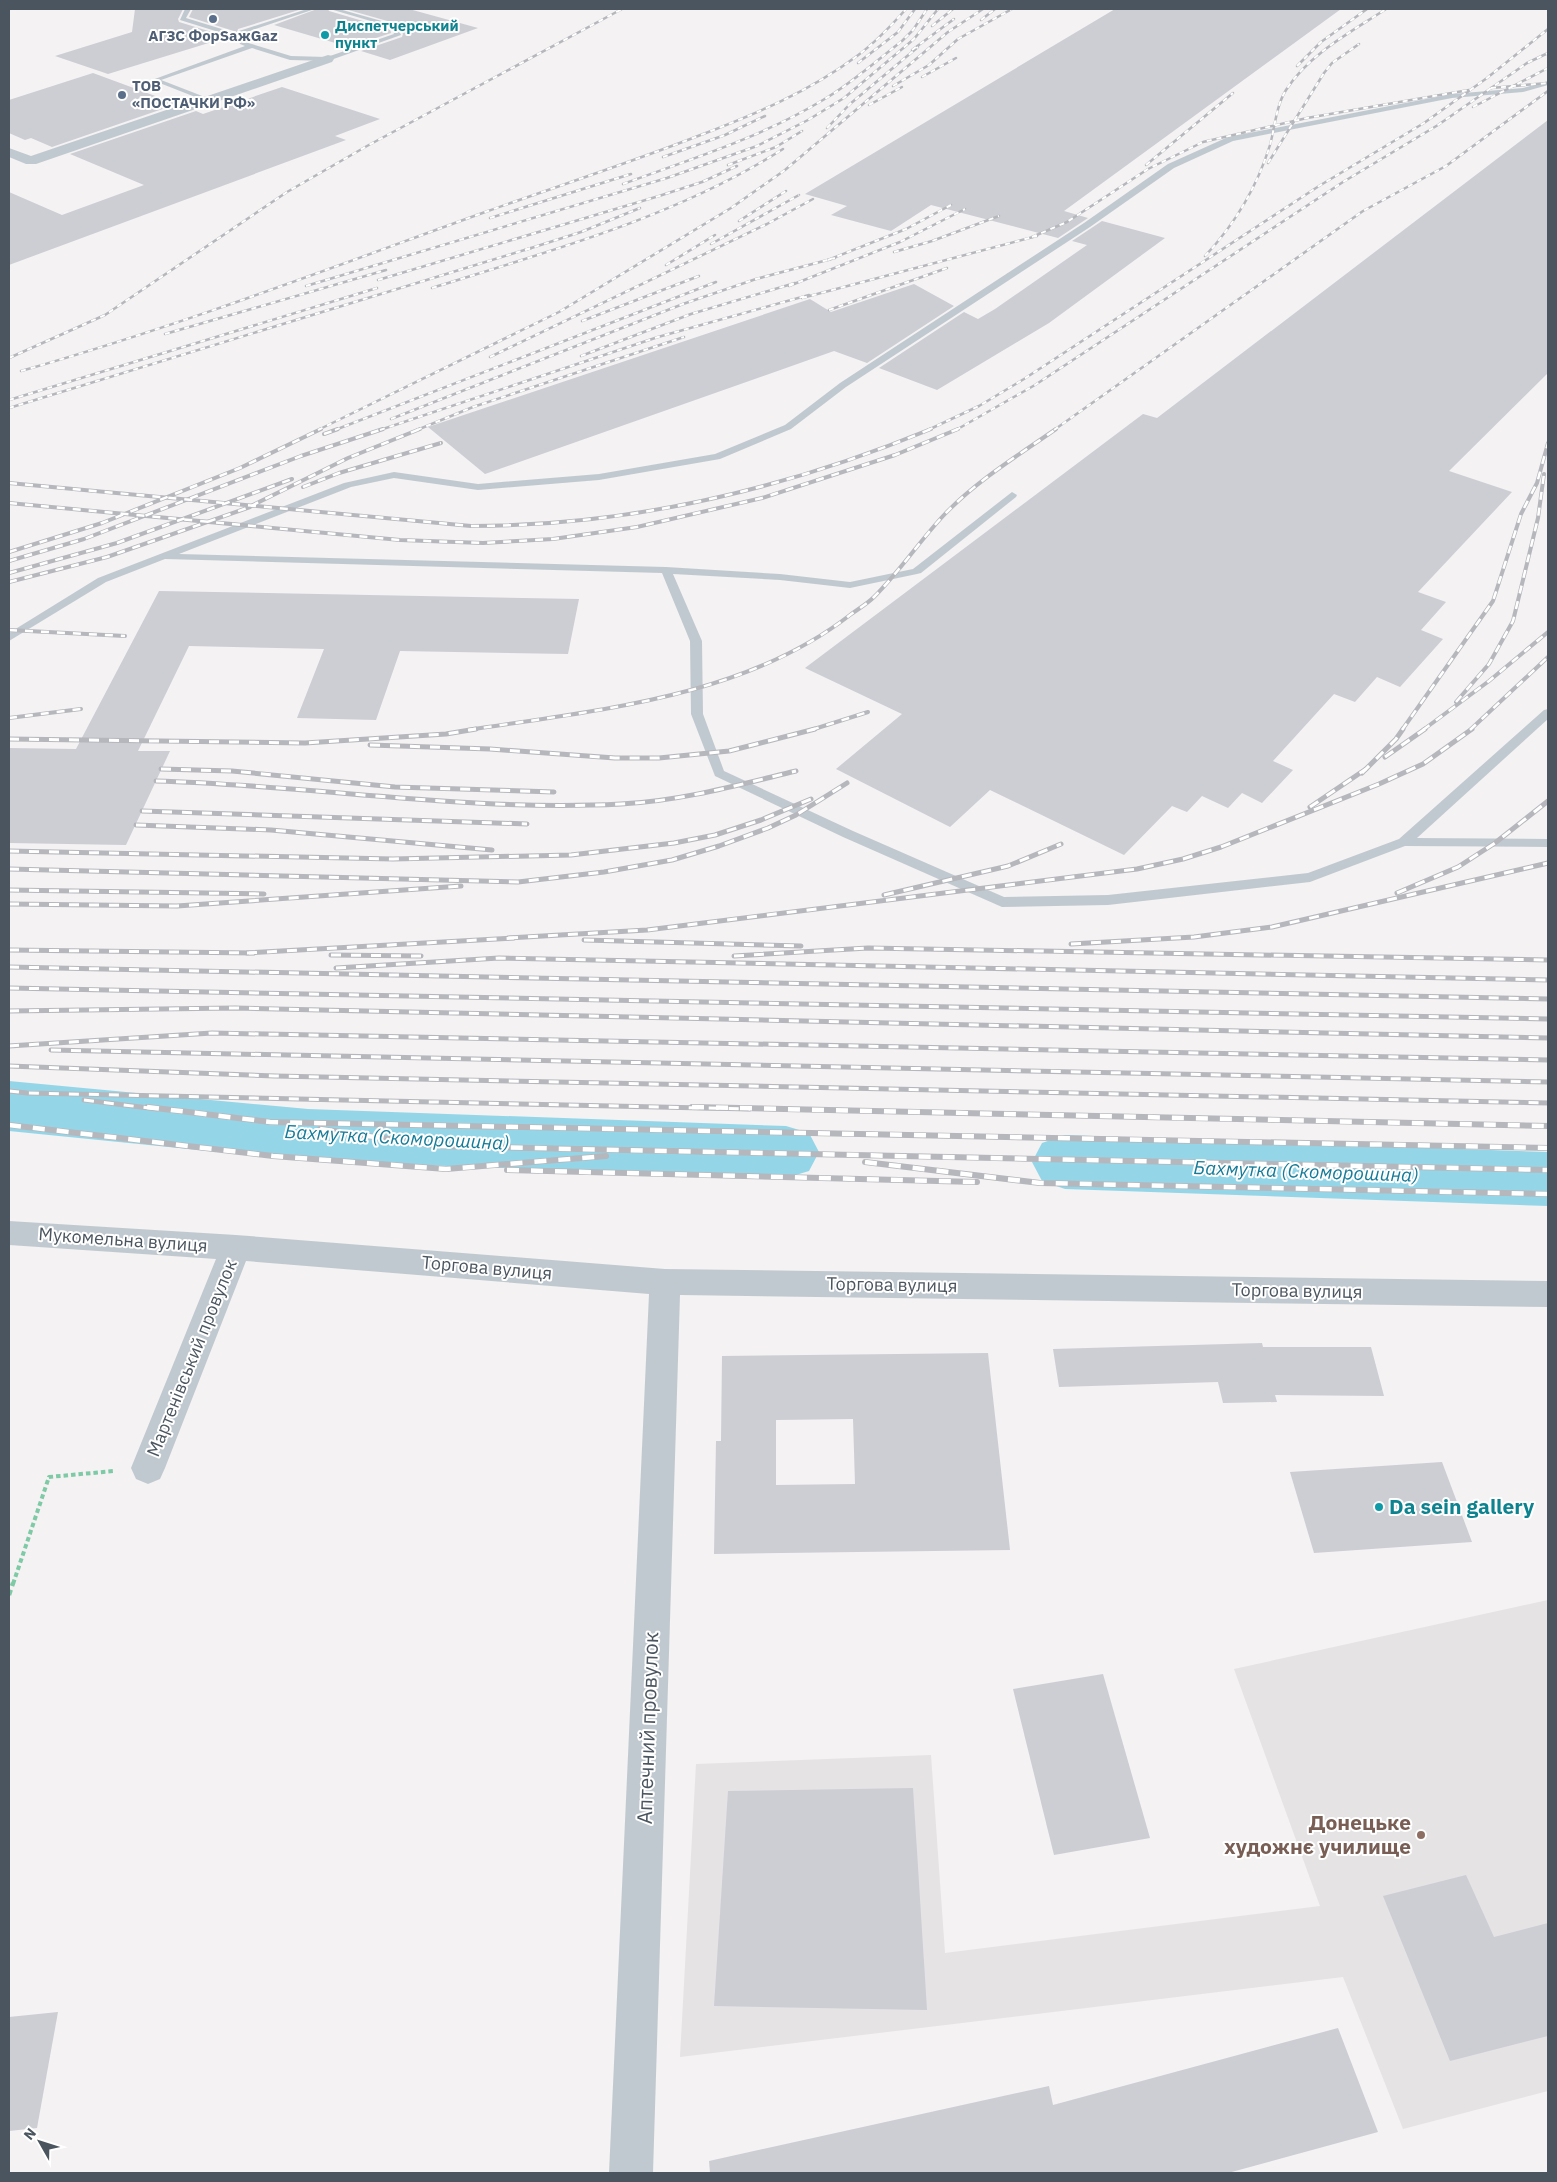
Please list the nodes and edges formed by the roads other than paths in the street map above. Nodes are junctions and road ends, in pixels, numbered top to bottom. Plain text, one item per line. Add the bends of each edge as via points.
1 (188, 9) edge
2 (312, 9) edge
3 (332, 9) edge
4 (241, 37) junction
5 (252, 46) junction
6 (328, 59) junction
7 (1548, 83) edge
8 (208, 100) junction
9 (9, 152) edge
10 (1012, 495) dead end
11 (162, 557) junction
12 (666, 570) junction
13 (9, 638) edge
14 (1548, 713) edge
15 (1404, 842) junction
16 (1548, 843) edge
17 (9, 1233) edge
18 (236, 1248) junction
19 (665, 1282) junction
20 (1548, 1294) edge
21 (148, 1468) road end
22 (631, 2173) edge

1 - 4 lane via 182,19
2 - 4 lane via 241,32
3 - 6 lane via 394,26 398,36
4 - 5 lane via 242,43
5 - 6 lane via 290,58
5 - 8 lane via 154,80
6 - 8 street
7 - 11 lane via 1523,90 1452,96 1231,139 1170,166 1087,225 843,385 788,427 717,456 599,477 478,488 394,475 348,485
8 - 9 street via 31,161
10 - 12 lane via 917,571 850,585
11 - 12 lane
11 - 13 lane via 102,580
12 - 15 lane via 696,641 697,714 719,773 1002,902 1108,900 1310,877
14 - 15 lane
15 - 16 lane
17 - 18 street, Мукомельна вулиця
18 - 19 street, Торгова вулиця
18 - 21 street, Мартенівський провулок
19 - 20 street, Торгова вулиця
19 - 22 street, Аптечний провулок

